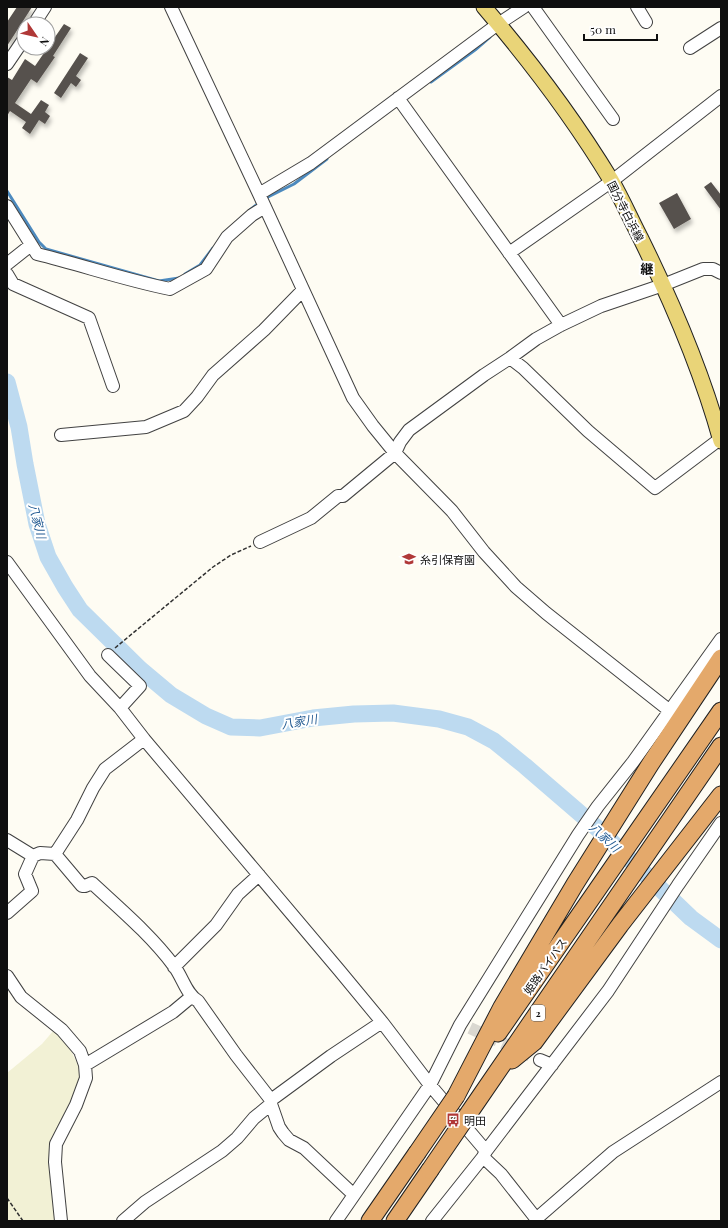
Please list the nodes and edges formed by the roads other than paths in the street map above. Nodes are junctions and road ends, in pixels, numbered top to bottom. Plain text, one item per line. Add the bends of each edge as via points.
1 (45, 7) edge
2 (170, 7) edge
3 (484, 7) edge
4 (524, 7) edge
5 (533, 7) edge
6 (636, 7) edge
7 (39, 16) edge
8 (646, 22) dead end
9 (498, 24) junction
10 (721, 28) edge
11 (690, 48) dead end
12 (16, 50) edge
13 (7, 64) edge
14 (721, 96) edge
15 (398, 98) junction
16 (613, 119) dead end
17 (612, 181) junction
18 (259, 194) junction
19 (7, 206) edge
20 (265, 207) junction
21 (31, 245) junction
22 (509, 253) junction
23 (7, 264) edge
24 (721, 273) edge
25 (7, 274) edge
26 (663, 285) junction
27 (303, 290) junction
28 (561, 325) junction
29 (510, 358) junction
30 (113, 386) dead end
31 (61, 435) dead end
32 (721, 440) edge
33 (395, 453) junction
34 (260, 542) road end
35 (7, 562) edge
36 (721, 639) edge
37 (108, 655) road end
38 (721, 658) edge
39 (120, 708) junction
40 (670, 711) junction
41 (721, 711) edge
42 (144, 739) junction
43 (721, 746) edge
44 (721, 795) edge
45 (721, 823) edge
46 (7, 840) edge
47 (55, 854) junction
48 (33, 856) junction
49 (259, 874) junction
50 (7, 913) edge
51 (174, 967) junction
52 (7, 976) edge
53 (191, 997) junction
54 (382, 1022) junction
55 (540, 1060) tunnel mouth
56 (85, 1065) junction
57 (552, 1065) junction
58 (499, 1070) junction
59 (721, 1082) edge
60 (430, 1085) junction
61 (456, 1096) junction
62 (271, 1102) junction
63 (485, 1154) junction
64 (354, 1195) junction
65 (374, 1215) edge
66 (537, 1220) edge
67 (61, 1221) edge
68 (123, 1221) edge
69 (336, 1221) edge
70 (395, 1221) edge
71 (432, 1221) edge

1 - 7 street
2 - 18 street
3 - 9 main road, 国分寺白浜線
4 - 9 street
5 - 16 street
6 - 8 street
9 - 15 street
9 - 17 main road, 国分寺白浜線 via 566,110
10 - 11 street
12 - 13 street
14 - 17 street
15 - 18 street via 311,164
15 - 22 street
17 - 22 street
17 - 26 main road, 国分寺白浜線
18 - 20 street
19 - 21 street
20 - 21 street via 227,237 206,269 170,289 37,254
20 - 27 street
21 - 23 street
22 - 28 street
24 - 26 street via 713,269 703,269
25 - 30 street via 13,284 89,318
26 - 28 street via 600,306
26 - 32 main road, 国分寺白浜線 via 687,340
27 - 31 street via 264,330 213,375 184,411 146,426
27 - 33 street via 353,398
28 - 29 street
29 - 32 street via 588,431 655,488
29 - 33 street via 408,430
33 - 34 street via 343,496 338,496 311,518
33 - 40 street via 452,511 516,587
35 - 39 street via 90,676
36 - 40 street
37 - 39 street via 140,686
38 - 61 highway via 651,762 575,884 502,1007
39 - 42 street
40 - 60 street via 578,835
41 - 61 highway, 姫路バイパス / 2
42 - 47 street via 104,769 77,820
42 - 49 street
43 - 58 highway, 姫路バイパス / 2
44 - 58 highway via 620,925 534,1042
45 - 57 street via 608,991
46 - 48 street
47 - 48 street via 40,853
47 - 51 street via 82,886 92,883
48 - 50 street via 25,874 32,891
49 - 51 street via 238,894 216,925
49 - 54 street
51 - 53 street
52 - 56 street via 21,997 66,1035 80,1051
53 - 56 street via 172,1012
53 - 62 street via 198,1001
54 - 60 street
54 - 62 street via 331,1056
55 - 57 street
56 - 67 street via 86,1078 76,1105 56,1144 55,1162
57 - 63 street
58 - 70 highway, 姫路バイパス / 2, bridge
59 - 66 street via 612,1152
60 - 63 street
60 - 64 street
61 - 65 highway, 姫路バイパス / 2, bridge
62 - 64 street via 279,1126 289,1140 304,1148
62 - 68 street via 222,1151 145,1202
63 - 66 street
63 - 71 street
64 - 69 street

